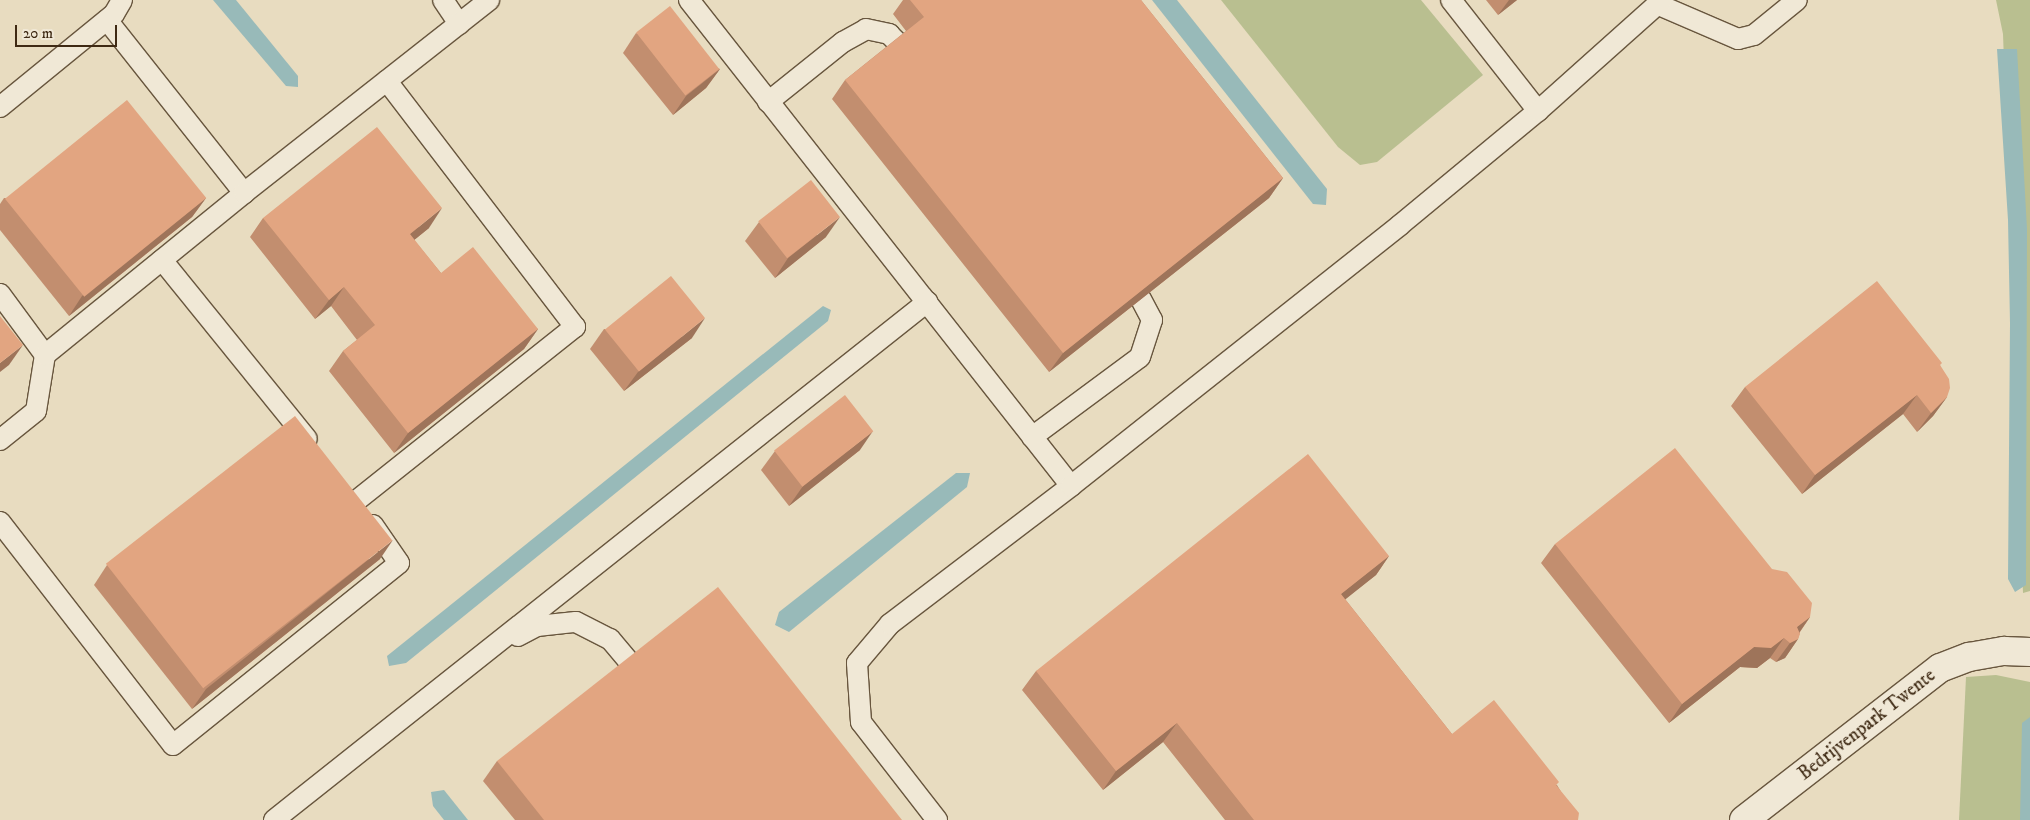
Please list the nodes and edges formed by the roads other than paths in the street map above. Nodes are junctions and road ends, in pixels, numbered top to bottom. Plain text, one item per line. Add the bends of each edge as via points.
1 (122, 0) edge
2 (443, 0) edge
3 (489, 0) edge
4 (689, 0) edge
5 (1451, 0) edge
6 (1797, 0) edge
7 (1660, 3) edge
8 (107, 20) junction
9 (459, 24) junction
10 (900, 45) edge
11 (387, 81) junction
12 (768, 102) junction
13 (0, 107) edge
14 (1538, 111) junction
15 (244, 193) junction
16 (162, 260) junction
17 (0, 294) edge
18 (1141, 299) edge
19 (927, 302) junction
20 (45, 355) junction
21 (1032, 436) junction
22 (0, 440) edge
23 (319, 454) edge
24 (344, 485) edge
25 (1071, 486) junction
26 (356, 501) junction
27 (0, 522) edge
28 (488, 651) junction
29 (2030, 652) edge
30 (632, 665) edge
31 (274, 820) edge
32 (937, 820) edge
33 (1744, 820) edge

1 - 8 lane
2 - 9 lane
3 - 9 lane
4 - 12 lane
5 - 14 lane
6 - 7 lane via 1754,35 1738,39
7 - 14 lane
8 - 13 lane
8 - 15 lane
9 - 11 lane
10 - 12 lane via 889,34 866,29 843,42
11 - 15 lane
11 - 26 lane via 575,326
12 - 19 lane
14 - 25 lane
15 - 16 lane
16 - 20 lane
16 - 23 lane
17 - 20 lane
18 - 21 lane via 1152,320 1140,357
19 - 21 lane
19 - 28 lane
20 - 22 lane via 36,411
21 - 25 lane
24 - 26 lane
25 - 32 lane via 890,624 858,663 861,722
26 - 27 lane via 399,562 173,745
28 - 30 lane via 537,626 576,622 610,639
28 - 31 lane
29 - 33 street, Bedrijvenpark Twente via 2004,651 1970,657 1940,668

